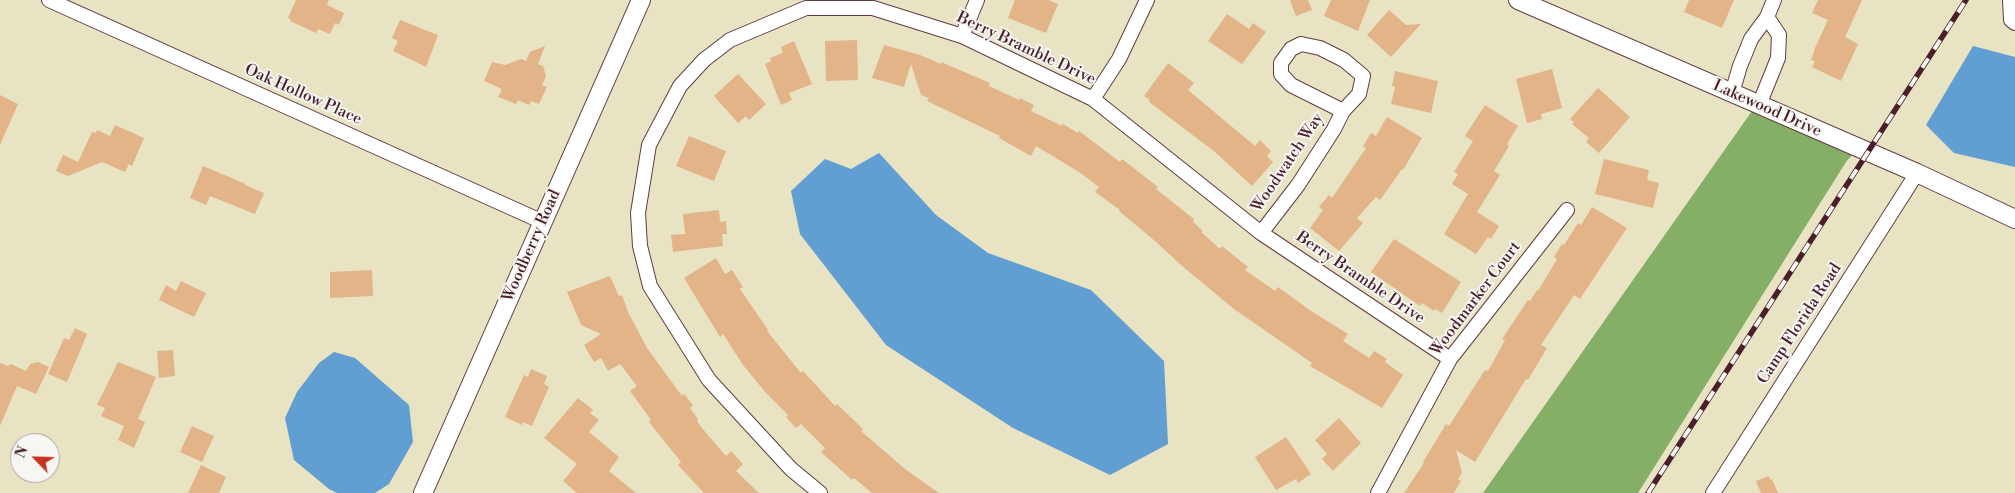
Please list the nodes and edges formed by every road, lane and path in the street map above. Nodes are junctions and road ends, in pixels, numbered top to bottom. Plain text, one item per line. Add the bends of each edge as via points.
1 (49, 0) edge
2 (641, 0) edge
3 (977, 0) edge
4 (1147, 0) edge
5 (1518, 0) edge
6 (1774, 0) edge
7 (2010, 0) edge
8 (1767, 17) junction
9 (2015, 24) edge
10 (962, 36) junction
11 (1732, 93) junction
12 (1093, 99) junction
13 (1759, 105) junction
14 (1343, 111) junction
15 (1917, 173) junction
16 (1567, 210) dead end
17 (2015, 219) edge
18 (543, 222) junction
19 (1261, 233) junction
20 (1450, 359) junction
21 (423, 493) edge
22 (820, 493) edge
23 (1378, 493) edge
24 (1713, 493) edge

1 - 18 street, Oak Hollow Place
2 - 18 street, Woodberry Road
3 - 10 street
4 - 12 street via 1119,60
5 - 11 street, Lakewood Drive
6 - 8 street
7 - 9 street via 2011,20
8 - 11 street via 1751,39
8 - 13 street via 1778,35 1778,58
10 - 12 street, Berry Bramble Drive
10 - 22 street, Berry Bramble Drive via 873,8 806,8 730,40 704,60 680,86 649,145 638,213 640,246 650,286 709,380 791,469
11 - 13 street, Lakewood Drive
12 - 19 street, Berry Bramble Drive
13 - 15 street, Lakewood Drive
14 - 14 street, Woodwatch Way via 1359,94 1363,76 1344,60 1320,48 1301,44 1291,49 1281,63 1281,74 1291,86
14 - 19 street, Woodwatch Way via 1298,185
15 - 17 street, Lakewood Drive
15 - 24 street, Camp Florida Road
16 - 20 street, Woodmarker Court
18 - 21 street, Woodberry Road
19 - 20 street, Berry Bramble Drive
20 - 23 street, Woodmarker Court

